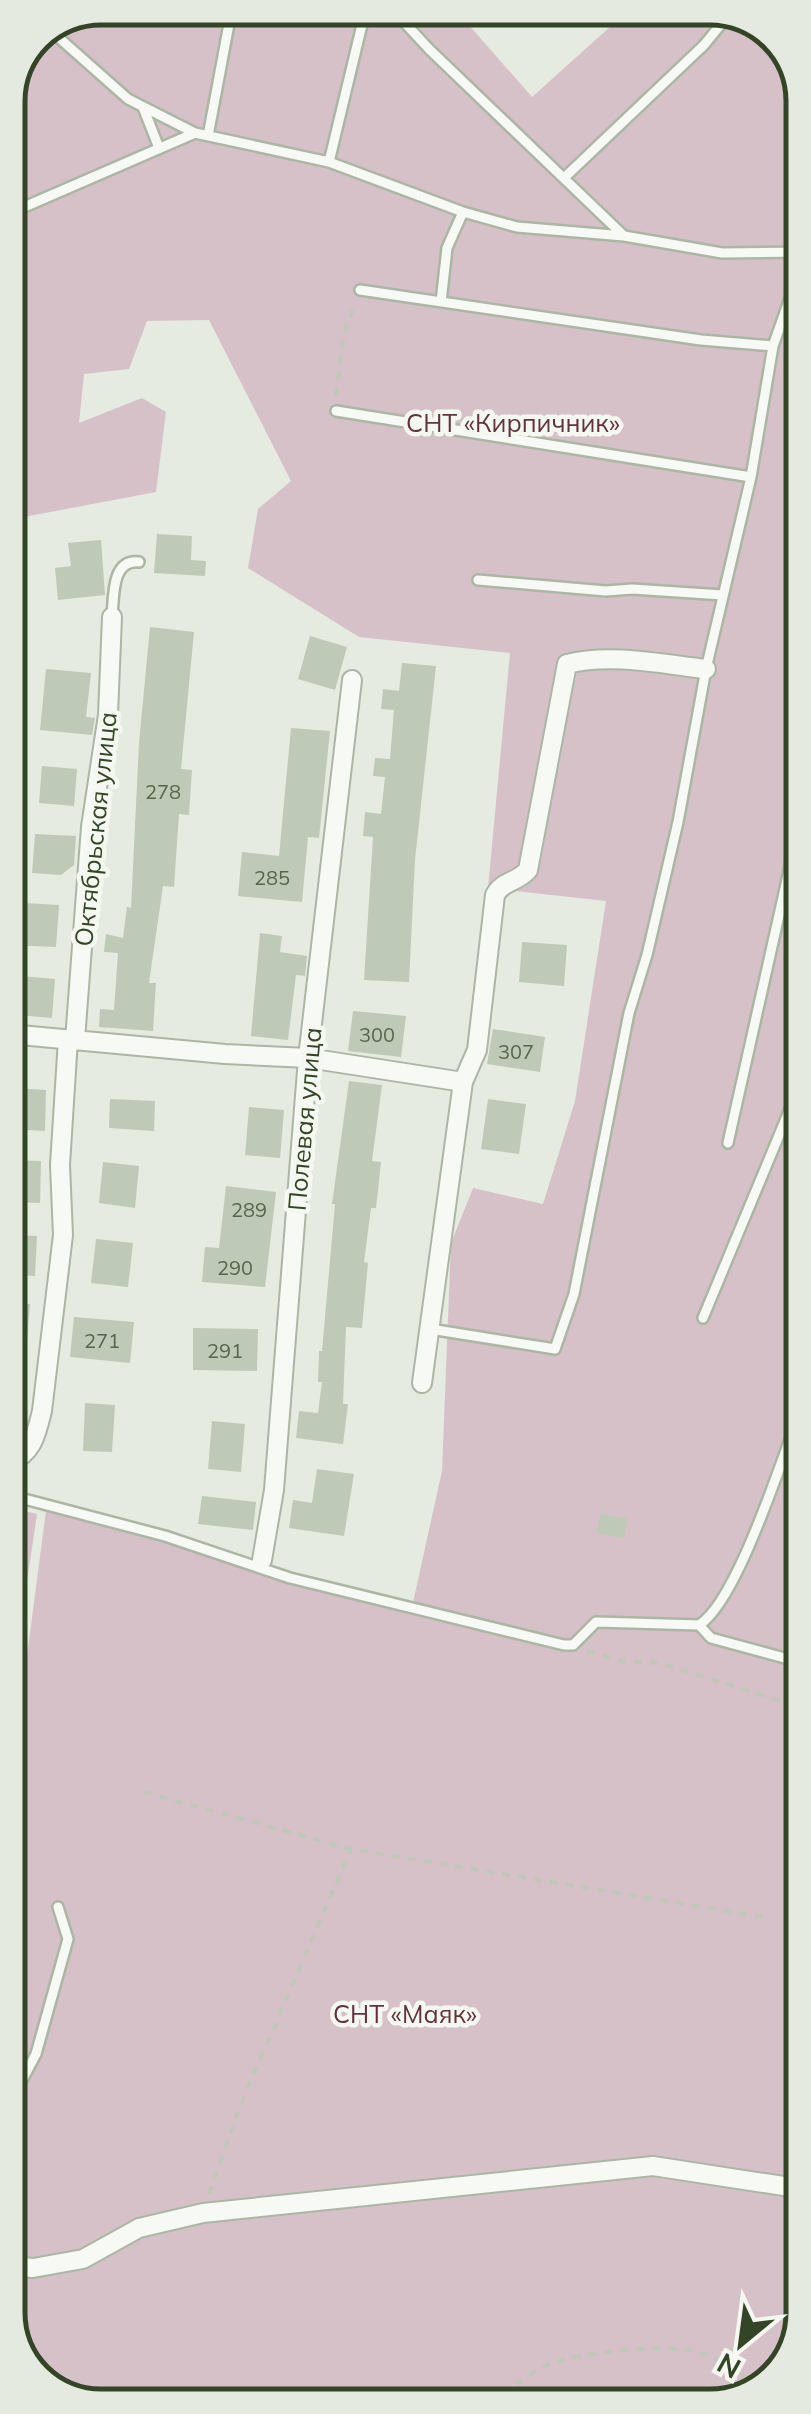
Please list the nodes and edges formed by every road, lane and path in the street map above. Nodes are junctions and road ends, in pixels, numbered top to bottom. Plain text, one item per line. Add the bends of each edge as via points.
1 (229, 25) edge
2 (362, 25) edge
3 (406, 25) edge
4 (720, 25) edge
5 (59, 38) edge
6 (143, 107) junction
7 (196, 133) junction
8 (208, 136) junction
9 (159, 148) junction
10 (329, 162) junction
11 (565, 177) junction
12 (25, 207) edge
13 (463, 212) junction
14 (624, 236) junction
15 (786, 252) edge
16 (360, 290) joint
17 (442, 302) junction
18 (786, 311) edge
19 (774, 346) junction
20 (336, 411) joint
21 (750, 477) junction
22 (139, 562) dead end
23 (478, 580) dead end
24 (723, 596) junction
25 (112, 617) joint
26 (706, 670) junction
27 (352, 680) dead end
28 (786, 887) edge
29 (25, 1036) edge
30 (71, 1040) junction
31 (308, 1058) junction
32 (463, 1082) junction
33 (786, 1118) edge
34 (728, 1142) dead end
35 (703, 1318) dead end
36 (430, 1329) junction
37 (422, 1383) dead end
38 (786, 1447) edge
39 (25, 1454) edge
40 (25, 1499) edge
41 (260, 1564) junction
42 (699, 1625) junction
43 (574, 1645) junction
44 (786, 1659) edge
45 (786, 1703) edge
46 (144, 1792) dead end
47 (351, 1849) junction
48 (58, 1907) dead end
49 (763, 1917) dead end
50 (25, 2075) edge
51 (786, 2186) edge
52 (203, 2213) junction
53 (25, 2267) edge
54 (748, 2379) edge
55 (513, 2389) edge

1 - 8 lane
2 - 10 lane
3 - 11 lane
4 - 11 lane
5 - 6 lane
6 - 7 lane
6 - 9 lane
7 - 8 lane
7 - 9 lane
8 - 10 lane
9 - 12 lane
10 - 13 lane
11 - 14 lane
13 - 14 lane via 517,227
13 - 17 lane via 447,248
14 - 15 lane via 722,253
16 - 17 lane
16 - 20 path via 344,334
17 - 19 lane
18 - 19 lane
19 - 21 lane
20 - 21 lane
21 - 24 lane
22 - 25 lane via 130,561 116,578
23 - 24 lane
24 - 26 lane
25 - 30 street, Октябрьская улица via 109,701
26 - 32 street via 629,660 567,664 528,870 495,895 477,1050
26 - 36 lane via 574,1294 556,1349
27 - 31 street, Полевая улица
28 - 34 lane
29 - 30 street
30 - 31 street
30 - 39 street, Октябрьская улица via 60,1165 63,1234 42,1411
31 - 32 street
31 - 41 street, Полевая улица via 274,1490
32 - 36 street
33 - 35 lane
36 - 37 street
38 - 42 lane via 735,1576
40 - 41 lane
41 - 43 lane
42 - 43 lane via 596,1622
42 - 44 lane via 711,1638
43 - 45 path via 622,1661 660,1663
46 - 47 path
47 - 49 path
47 - 52 path via 240,2106
48 - 50 lane via 68,1939
51 - 52 street via 654,2166
52 - 53 street via 139,2228 83,2259
54 - 55 path via 696,2351 646,2349 546,2366

